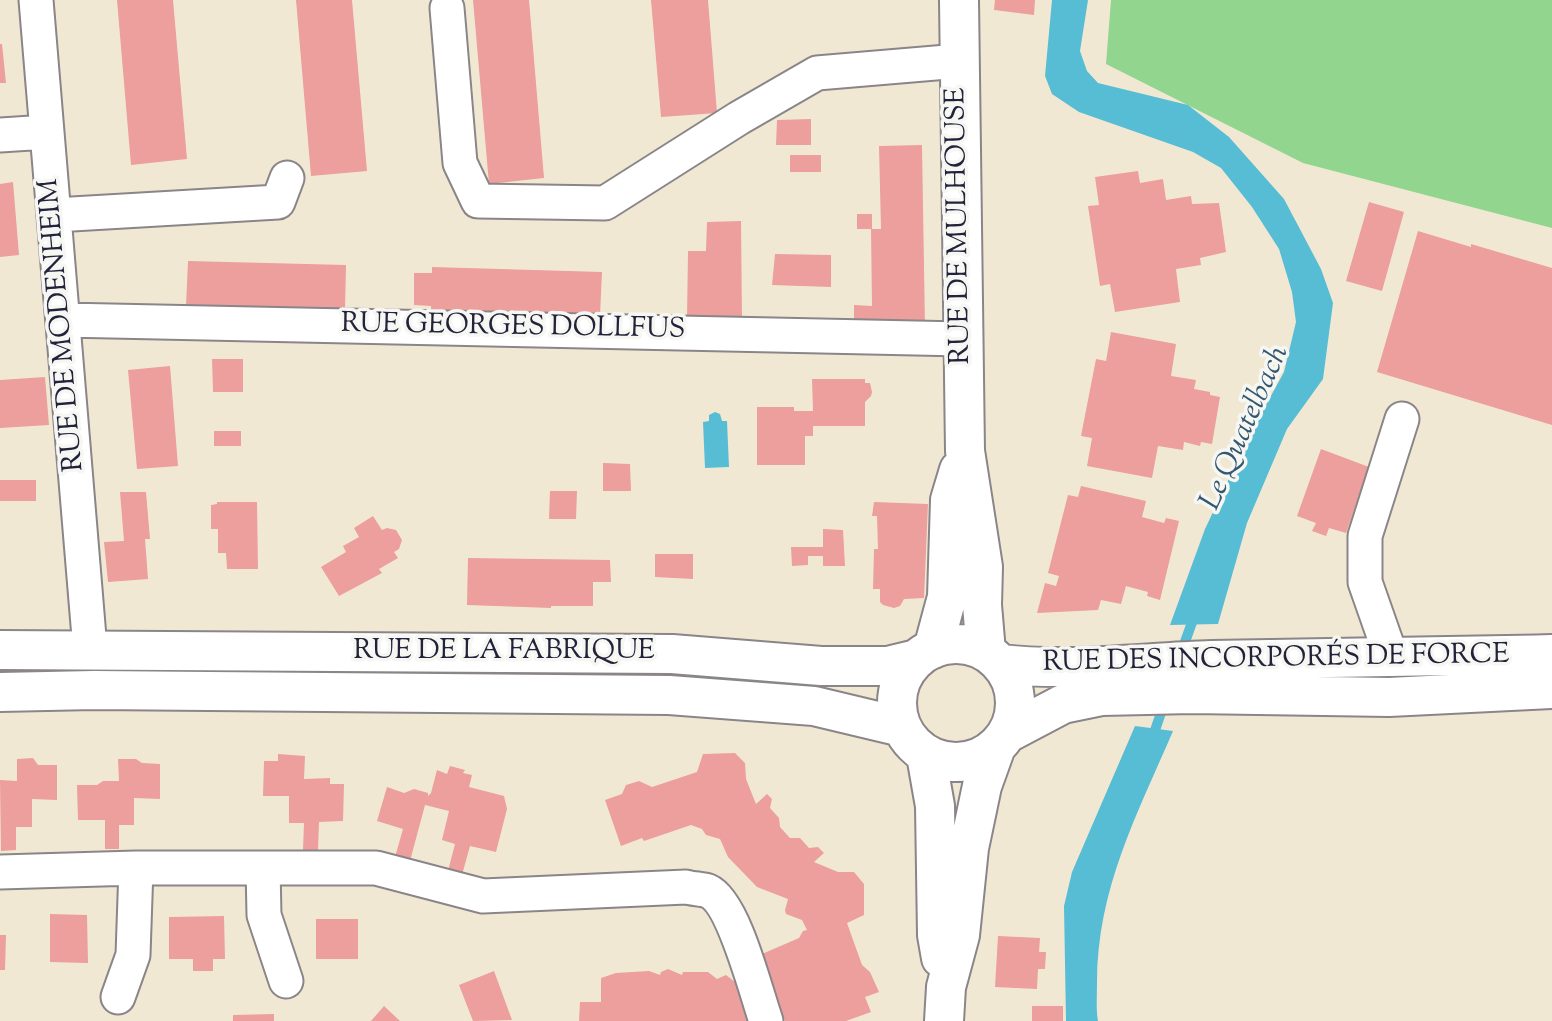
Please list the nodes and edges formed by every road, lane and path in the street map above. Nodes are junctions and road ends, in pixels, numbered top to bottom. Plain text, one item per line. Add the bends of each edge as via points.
1 (36, 0) edge
2 (959, 0) edge
3 (447, 8) dead end
4 (958, 61) junction
5 (47, 132) junction
6 (0, 135) edge
7 (287, 178) dead end
8 (55, 215) junction
9 (64, 320) junction
10 (963, 339) junction
11 (1402, 419) dead end
12 (965, 451) junction
13 (90, 649) junction
14 (0, 650) edge
15 (925, 654) junction
16 (1552, 654) edge
17 (993, 658) junction
18 (1392, 659) junction
19 (1136, 679) junction
20 (1552, 689) edge
21 (94, 690) junction
22 (0, 692) edge
23 (1002, 740) junction
24 (914, 741) junction
25 (136, 868) junction
26 (263, 868) junction
27 (0, 872) edge
28 (286, 981) dead end
29 (118, 998) dead end
30 (945, 1004) edge
31 (766, 1021) edge

1 - 5 street, RUE DE MODENHEIM
2 - 4 main road, RUE DE MULHOUSE
3 - 4 street via 460,163 478,201 605,203 817,73
4 - 10 main road, RUE DE MULHOUSE
5 - 6 street
5 - 8 street, RUE DE MODENHEIM
7 - 8 street via 278,202
8 - 9 street, RUE DE MODENHEIM
9 - 10 street, RUE GEORGES DOLLFUS
9 - 13 street, RUE DE MODENHEIM
10 - 12 main road, RUE DE MULHOUSE
11 - 18 street via 1365,536 1365,582
12 - 15 main road, RUE DE MULHOUSE via 950,500 947,597
12 - 17 main road, RUE DE MULHOUSE via 984,567 982,605
13 - 14 main road, RUE DE LA FABRIQUE
13 - 15 main road, RUE DE LA FABRIQUE via 672,654 848,666 888,666
13 - 21 main road
15 - 17 main road via 951,645 969,646
15 - 24 main road via 905,673 899,691 898,709
16 - 18 main road, RUE DES INCORPORÉS DE FORCE
17 - 19 main road, RUE DES INCORPORÉS DE FORCE via 1035,668
17 - 23 main road via 1011,680 1015,697 1014,716
18 - 19 main road, RUE DES INCORPORÉS DE FORCE via 1210,660
19 - 20 main road, RUE DES INCORPORÉS DE FORCE via 1192,694 1389,697
19 - 23 main road, RUE DES INCORPORÉS DE FORCE via 1102,696 1063,704
21 - 22 main road, RUE DE LA FABRIQUE
21 - 24 main road, RUE DE LA FABRIQUE via 669,695 814,706
23 - 24 main road via 980,757 962,762 944,761
23 - 30 main road via 982,786
24 - 30 main road via 934,806 937,935
25 - 26 street
25 - 27 street
25 - 29 street via 133,955
26 - 28 street via 264,915
26 - 31 street via 376,869 483,896 686,887 709,891 729,916

